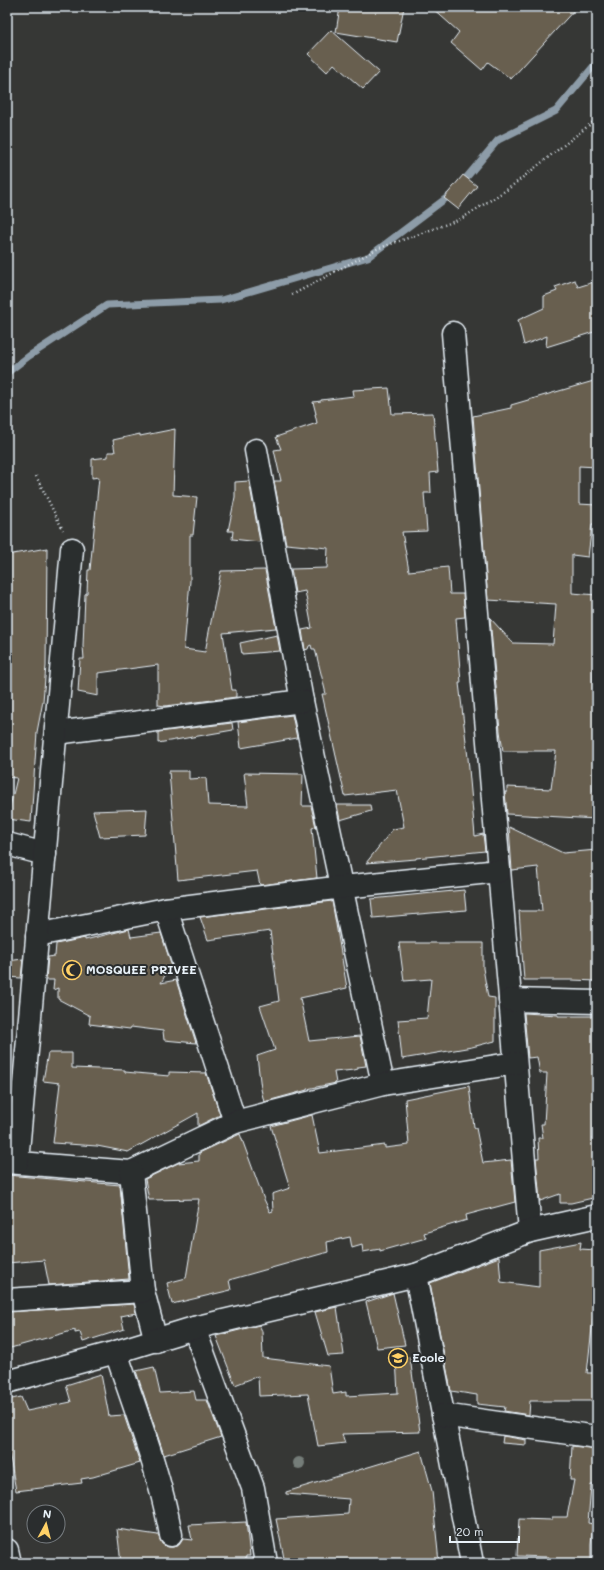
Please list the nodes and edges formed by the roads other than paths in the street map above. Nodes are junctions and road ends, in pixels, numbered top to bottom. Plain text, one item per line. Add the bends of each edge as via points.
1 (453, 333) dead end
2 (256, 450) dead end
3 (72, 549) road end
4 (302, 701) junction
5 (56, 733) junction
6 (7, 844) edge
7 (45, 854) junction
8 (499, 871) junction
9 (343, 887) junction
10 (166, 909) junction
11 (38, 935) junction
12 (510, 1000) junction
13 (597, 1002) edge
14 (515, 1063) junction
15 (383, 1084) junction
16 (235, 1122) junction
17 (12, 1162) edge
18 (131, 1172) junction
19 (597, 1216) edge
20 (530, 1231) junction
21 (416, 1275) junction
22 (143, 1291) junction
23 (7, 1300) edge
24 (194, 1328) junction
25 (156, 1340) junction
26 (116, 1352) junction
27 (7, 1382) edge
28 (443, 1415) junction
29 (597, 1437) edge
30 (171, 1535) dead end
31 (7, 1550) edge
32 (10, 1563) edge
33 (266, 1563) edge
34 (472, 1563) edge

1 - 8 street
2 - 4 street
3 - 5 street
4 - 5 street
4 - 9 street
5 - 7 street
6 - 7 street
7 - 11 street
8 - 9 street
8 - 12 street
9 - 10 street
9 - 15 street
10 - 11 street
10 - 16 street
11 - 17 street
12 - 13 street
12 - 14 street
14 - 15 street
14 - 20 street
15 - 16 street
16 - 18 street
17 - 18 street
18 - 22 street
19 - 20 street
20 - 21 street
21 - 24 street
21 - 28 street
22 - 23 street
22 - 25 street
24 - 25 street
24 - 33 street via 253,1488
25 - 26 street
26 - 27 street
26 - 30 street via 157,1474
28 - 29 street
28 - 34 street
31 - 32 street

